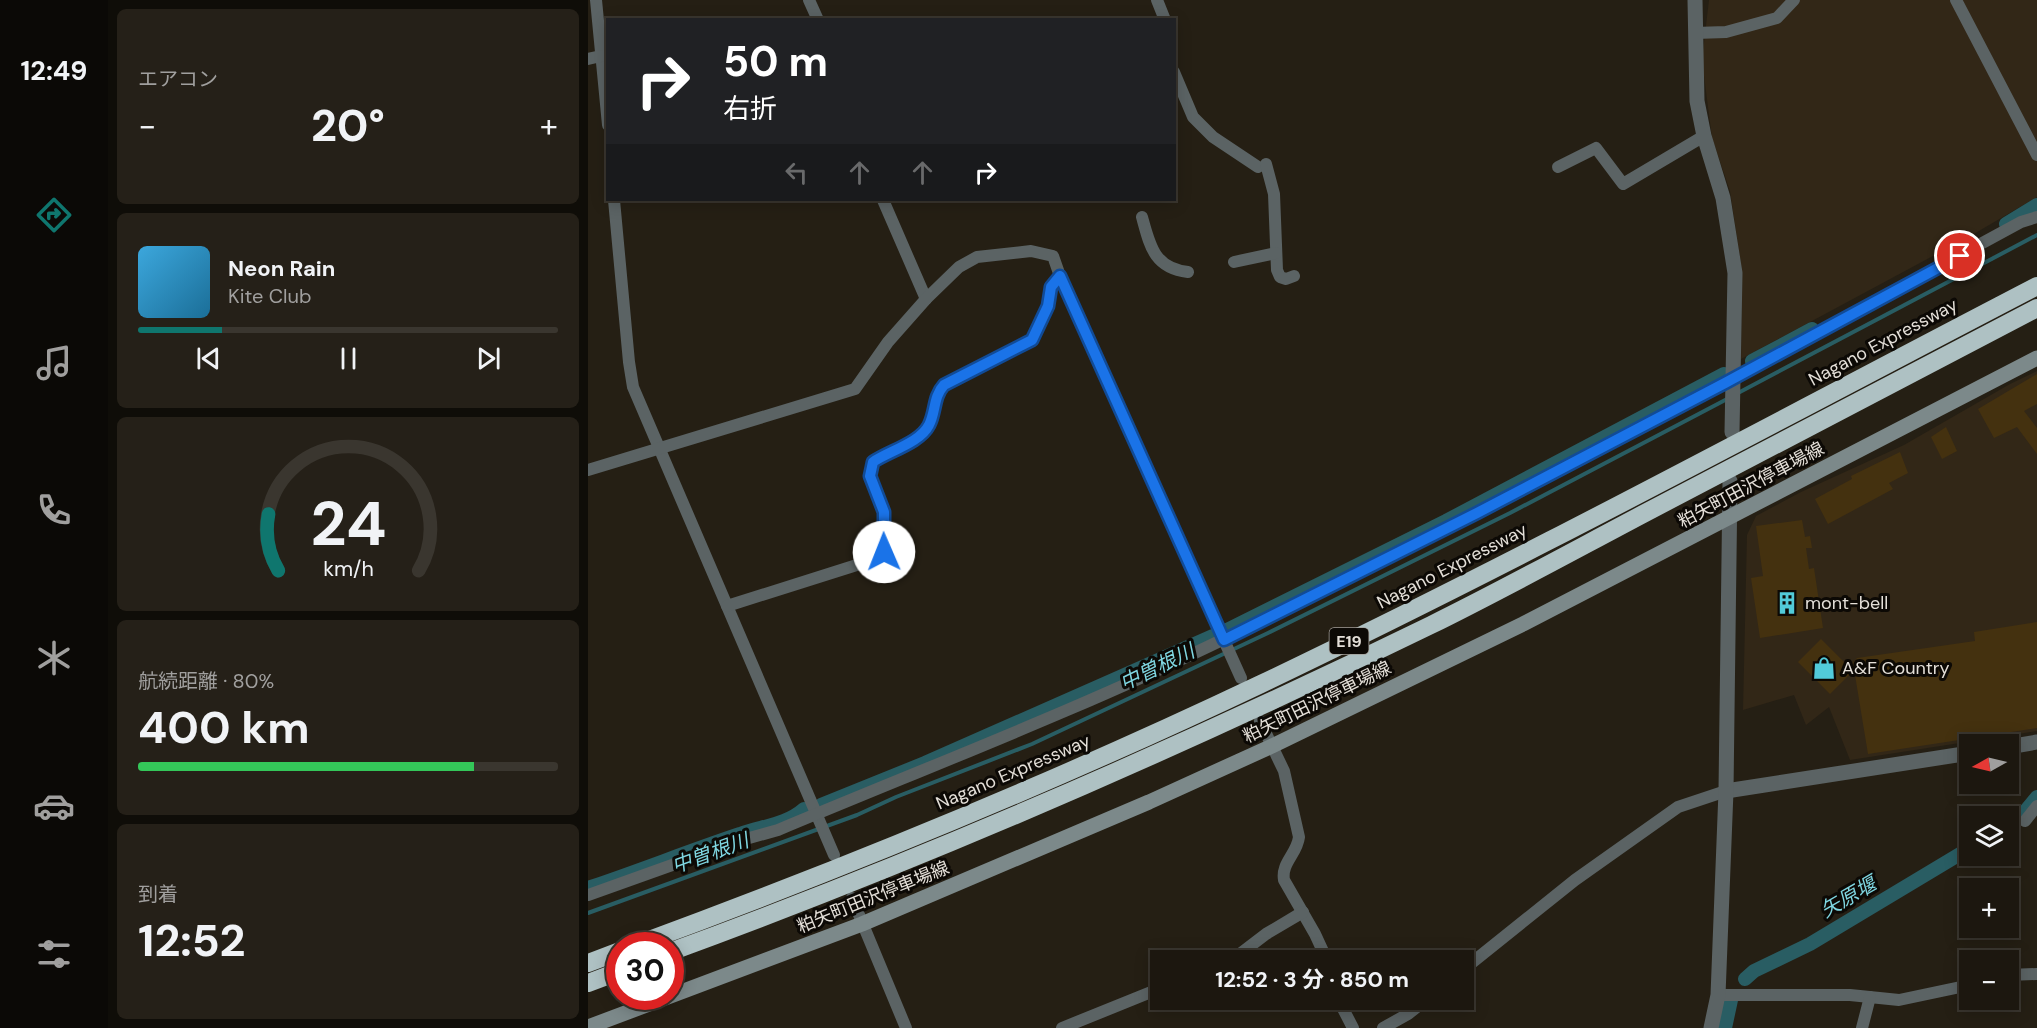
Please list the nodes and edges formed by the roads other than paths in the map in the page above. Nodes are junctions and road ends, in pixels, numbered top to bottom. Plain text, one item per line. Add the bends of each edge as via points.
1 (596, 0) edge
2 (809, 0) edge
3 (1156, 0) edge
4 (1695, 0) edge
5 (1794, 0) edge
6 (1956, 0) edge
7 (817, 18) edge
8 (1164, 18) edge
9 (1695, 33) junction
10 (602, 56) junction
11 (588, 59) edge
12 (1176, 77) edge
13 (606, 101) edge
14 (1704, 136) junction
15 (2037, 155) edge
16 (1558, 167) dead end
17 (614, 201) edge
18 (883, 201) edge
19 (2037, 217) edge
20 (1142, 218) dead end
21 (1276, 253) junction
22 (1233, 262) dead end
23 (1188, 272) dead end
24 (1060, 276) junction
25 (1294, 276) dead end
26 (2037, 286) edge
27 (926, 299) junction
28 (2037, 308) edge
29 (2037, 358) edge
30 (1734, 378) junction
31 (1732, 432) dead end
32 (659, 449) junction
33 (588, 470) edge
34 (1730, 481) dead end
35 (1729, 518) junction
36 (727, 606) junction
37 (1224, 640) junction
38 (1241, 678) dead end
39 (1260, 721) dead end
40 (2037, 742) edge
41 (2019, 745) edge
42 (1272, 746) junction
43 (1959, 755) edge
44 (1726, 790) junction
45 (2037, 806) edge
46 (816, 814) junction
47 (2025, 822) dead end
48 (834, 855) dead end
49 (588, 895) edge
50 (852, 898) dead end
51 (1302, 912) junction
52 (862, 924) junction
53 (672, 932) edge
54 (684, 947) edge
55 (1245, 950) edge
56 (1322, 950) edge
57 (606, 956) edge
58 (1474, 961) edge
59 (588, 963) edge
60 (2037, 974) edge
61 (2019, 975) edge
62 (606, 976) edge
63 (588, 983) edge
64 (1959, 987) edge
65 (1150, 992) edge
66 (1718, 995) junction
67 (1870, 997) junction
68 (1344, 1010) edge
69 (1413, 1010) edge
70 (588, 1027) edge
71 (906, 1028) edge
72 (1062, 1028) edge
73 (1353, 1028) edge
74 (1383, 1028) edge
75 (1711, 1028) edge
76 (1862, 1028) edge

1 - 10 street
2 - 7 street
3 - 8 street
4 - 9 street
5 - 9 street via 1777,18 1726,32
6 - 15 street
9 - 14 street via 1697,101
10 - 11 street
10 - 13 street
12 - 21 street via 1193,117 1213,137 1262,166 1274,194
14 - 16 street via 1623,184 1596,148
14 - 30 street via 1723,198 1735,273
17 - 32 street via 633,387
18 - 27 street
19 - 30 street via 2021,222
20 - 23 street via 1156,256 1166,266
21 - 22 street
21 - 25 street via 1280,278
24 - 27 street via 1053,256 1041,253 976,257 959,267
24 - 36 street via 1051,287 1048,306 1032,340 944,385 921,436 873,462 870,476 884,512 882,556
24 - 37 street
26 - 53 highway, Nagano Expressway / E19 via 1426,603 1249,689 1097,760 912,838
27 - 32 street via 888,342 855,389
28 - 54 highway, E19 via 1435,623 1269,703 926,853
29 - 35 main road, 粕矢町田沢停車場線
30 - 31 street
30 - 37 street
32 - 33 street
32 - 36 street
34 - 35 street
35 - 42 main road, 粕矢町田沢停車場線
35 - 44 street
36 - 46 street
37 - 38 street
37 - 46 street via 1005,737
39 - 42 street
40 - 41 street
42 - 51 street via 1284,771 1299,837 1285,866 1284,880
42 - 52 main road, 粕矢町田沢停車場線
43 - 44 street
44 - 58 street via 1678,807 1575,880
44 - 66 street
45 - 47 street
46 - 48 street
46 - 49 street
50 - 52 street
51 - 55 street
51 - 56 street
52 - 70 main road, 粕矢町田沢停車場線
52 - 71 street
57 - 59 highway
60 - 61 street
62 - 63 highway
64 - 67 street via 1899,1000
65 - 72 street
66 - 67 street
66 - 75 street
67 - 76 street
68 - 73 street
69 - 74 street

